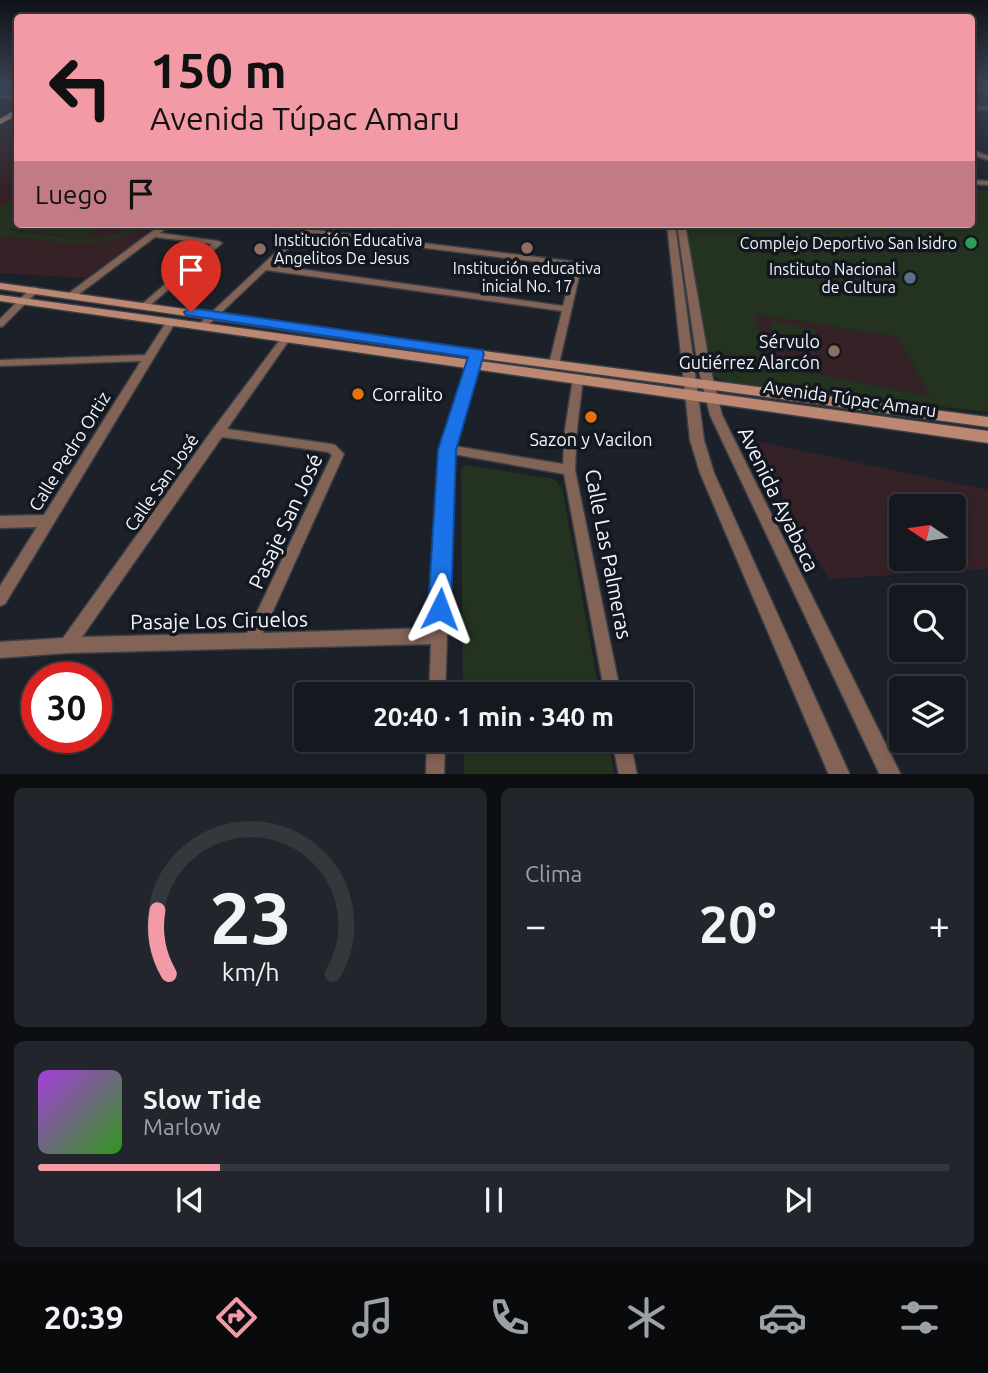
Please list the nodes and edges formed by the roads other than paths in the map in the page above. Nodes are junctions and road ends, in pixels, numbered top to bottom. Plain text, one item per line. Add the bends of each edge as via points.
1 (161, 228) edge
2 (305, 228) edge
3 (313, 228) edge
4 (671, 228) edge
5 (682, 228) edge
6 (153, 234) junction
7 (265, 267) junction
8 (0, 286) edge
9 (34, 290) junction
10 (72, 295) junction
11 (0, 298) edge
12 (23, 301) junction
13 (145, 305) junction
14 (566, 309) junction
15 (213, 315) junction
16 (170, 323) junction
17 (0, 324) edge
18 (201, 327) junction
19 (285, 339) junction
20 (147, 358) junction
21 (474, 359) junction
22 (0, 363) edge
23 (554, 364) junction
24 (578, 379) junction
25 (691, 389) junction
26 (709, 391) junction
27 (964, 419) junction
28 (988, 422) edge
29 (217, 432) junction
30 (981, 436) edge
31 (447, 450) junction
32 (569, 470) junction
33 (47, 521) junction
34 (0, 522) edge
35 (0, 599) edge
36 (438, 636) junction
37 (251, 641) junction
38 (67, 645) junction
39 (0, 650) edge
40 (437, 682) edge
41 (610, 682) edge
42 (436, 752) edge
43 (623, 752) edge
44 (435, 774) edge
45 (628, 774) edge
46 (840, 774) edge
47 (891, 774) edge

1 - 6 street
2 - 7 street
3 - 14 street via 576,266
4 - 25 street
5 - 26 street, Avenida Ayabaca
6 - 10 street
6 - 13 street via 218,245
7 - 14 street
7 - 15 street
8 - 9 main road, Avenida Túpac Amaru
9 - 10 main road, Avenida Túpac Amaru
9 - 12 street
10 - 13 main road, Avenida Túpac Amaru
11 - 12 main road, Avenida Túpac Amaru
12 - 16 main road, Avenida Túpac Amaru
12 - 17 street
13 - 15 main road, Avenida Túpac Amaru
14 - 23 street
15 - 18 street
15 - 21 main road, Avenida Túpac Amaru
16 - 18 main road, Avenida Túpac Amaru
16 - 20 street, Calle Pedro Ortiz
18 - 19 main road, Avenida Túpac Amaru
19 - 21 main road, Avenida Túpac Amaru
19 - 29 street, Calle San José
20 - 22 street
20 - 33 street, Calle Pedro Ortiz
21 - 23 main road, Avenida Túpac Amaru
21 - 24 main road, Avenida Túpac Amaru
21 - 31 street
23 - 25 main road, Avenida Túpac Amaru
24 - 25 main road, Avenida Túpac Amaru
24 - 32 street, Calle Las Palmeras
25 - 26 main road, Avenida Túpac Amaru
25 - 46 street via 697,440 707,473
26 - 27 main road, Avenida Túpac Amaru
26 - 30 main road, Avenida Túpac Amaru
26 - 47 street, Avenida Ayabaca via 725,437
27 - 28 main road, Avenida Túpac Amaru
27 - 30 main road
29 - 37 street, Pasaje San José via 331,448 338,454
29 - 38 street, Calle San José
31 - 32 street
31 - 36 street
32 - 41 street, Calle Las Palmeras
33 - 34 street
33 - 35 street, Calle Pedro Ortiz
36 - 37 street, Pasaje Los Ciruelos
36 - 40 street
37 - 38 street, Pasaje Los Ciruelos
38 - 39 street, Pasaje Los Ciruelos
42 - 44 street
43 - 45 street

